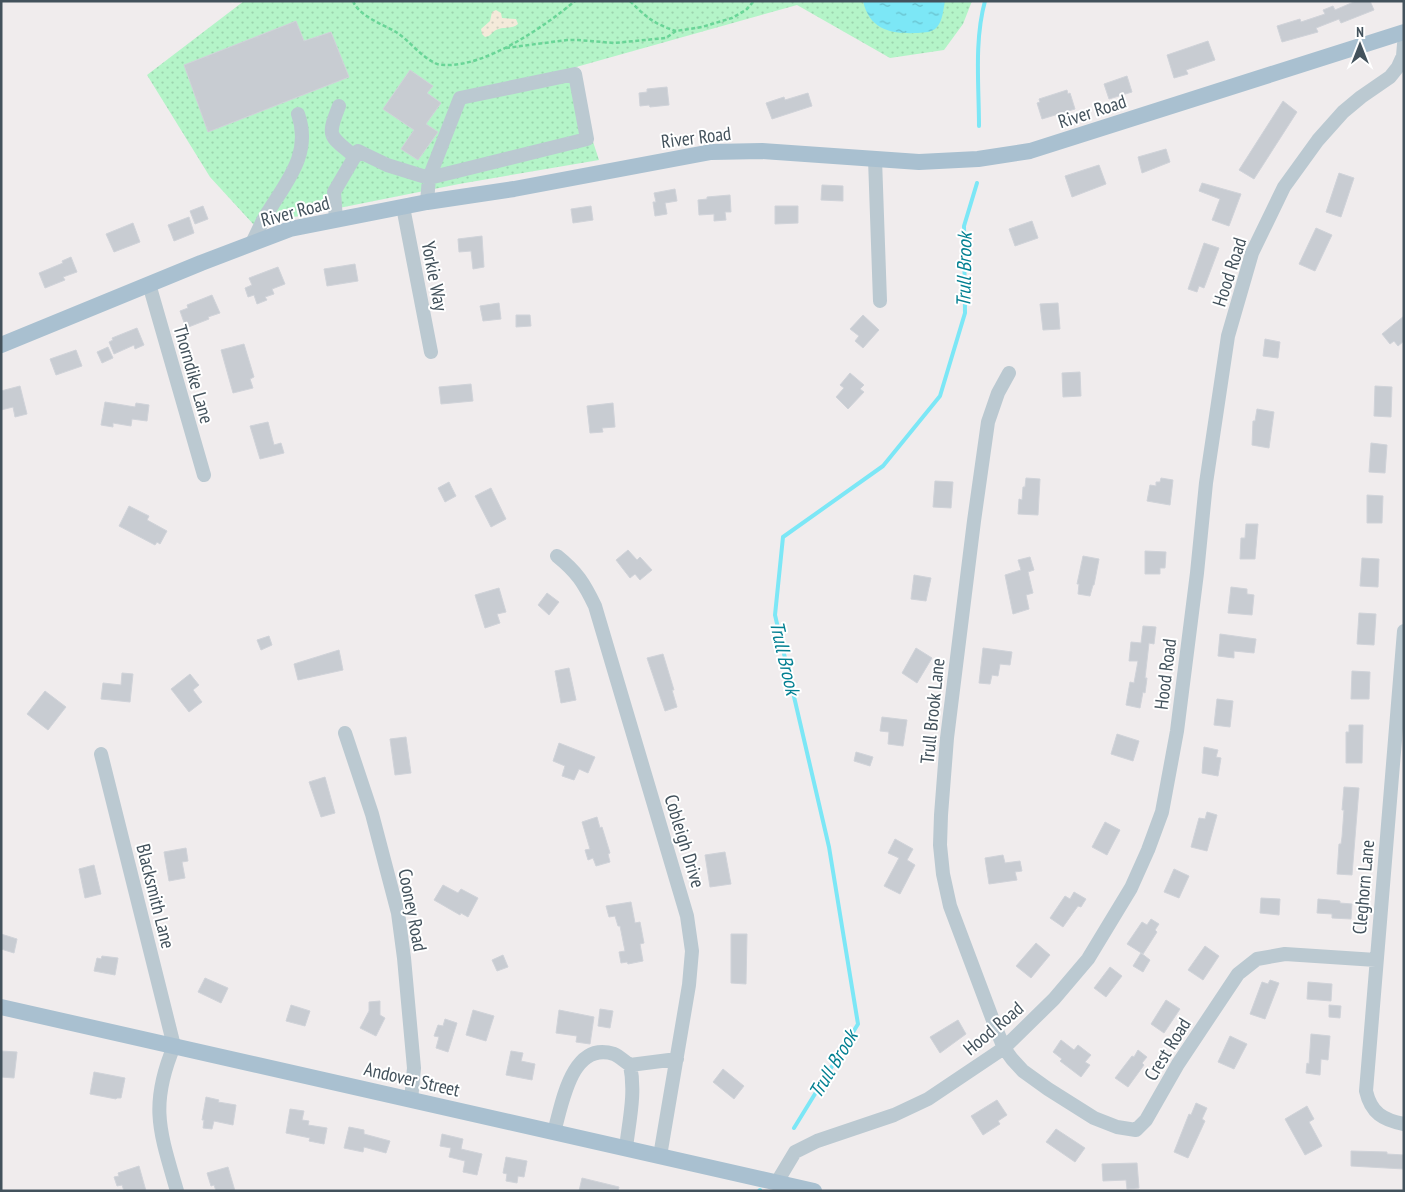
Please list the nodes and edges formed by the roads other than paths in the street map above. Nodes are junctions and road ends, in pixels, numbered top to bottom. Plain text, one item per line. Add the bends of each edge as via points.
1 (1404, 32) edge
2 (1404, 44) edge
3 (339, 106) dead end
4 (298, 114) dead end
5 (355, 157) junction
6 (875, 159) junction
7 (429, 178) junction
8 (427, 202) junction
9 (403, 207) junction
10 (336, 220) junction
11 (252, 243) junction
12 (149, 284) junction
13 (880, 301) dead end
14 (1, 345) edge
15 (431, 352) dead end
16 (1009, 373) dead end
17 (204, 475) dead end
18 (557, 556) dead end
19 (1404, 630) edge
20 (345, 733) dead end
21 (101, 754) dead end
22 (1376, 960) junction
23 (1, 1007) edge
24 (174, 1046) junction
25 (1004, 1048) junction
26 (677, 1060) junction
27 (630, 1065) junction
28 (411, 1100) junction
29 (1404, 1124) edge
30 (554, 1132) junction
31 (626, 1148) junction
32 (660, 1156) junction
33 (777, 1182) junction
34 (177, 1191) edge
35 (814, 1191) edge

1 - 6 main road, River Road via 1030,151 978,159 919,162
2 - 25 street, Hood Road via 1398,67 1390,77 1355,102 1318,140 1284,187 1252,253 1228,336 1206,483 1177,731 1162,812 1131,888 1088,959 1054,999
3 - 5 street via 330,128 333,138
4 - 11 street via 303,141 289,182 267,212
5 - 7 street via 358,151 387,165
5 - 10 street via 334,192
6 - 8 main road, River Road via 762,151 711,152
6 - 13 street
7 - 7 street via 587,139 575,74 460,98
7 - 8 street
8 - 9 main road, River Road
9 - 10 main road, River Road
9 - 15 street, Yorkie Way
10 - 11 main road, River Road via 290,229
11 - 12 main road, River Road
12 - 14 main road, River Road
12 - 17 street, Thorndike Lane
16 - 25 street, Trull Brook Lane via 988,422 947,738 940,845 950,906
18 - 26 street, Cobleigh Drive via 574,570 594,606 687,916 692,951
19 - 22 street, Cleghorn Lane
20 - 28 street, Cooney Road via 372,814 398,914 414,1068
21 - 24 street, Blacksmith Lane
22 - 25 street, Crest Road via 1285,954 1257,959 1238,974 1178,1064 1146,1120 1136,1130 1094,1118 1023,1070
22 - 29 street, Cleghorn Lane via 1366,1092 1368,1102 1377,1113 1388,1121
23 - 24 main road, Andover Street
24 - 28 main road, Andover Street
24 - 34 street via 159,1096 159,1115
25 - 33 street, Hood Road via 928,1099 795,1152
26 - 27 street
26 - 32 street, Cobleigh Drive
27 - 30 street via 614,1054 587,1057 576,1067 568,1082
27 - 31 street via 633,1090
28 - 30 main road, Andover Street
30 - 31 main road, Andover Street
31 - 32 main road, Andover Street
32 - 33 main road, Andover Street
33 - 35 main road, Andover Street

